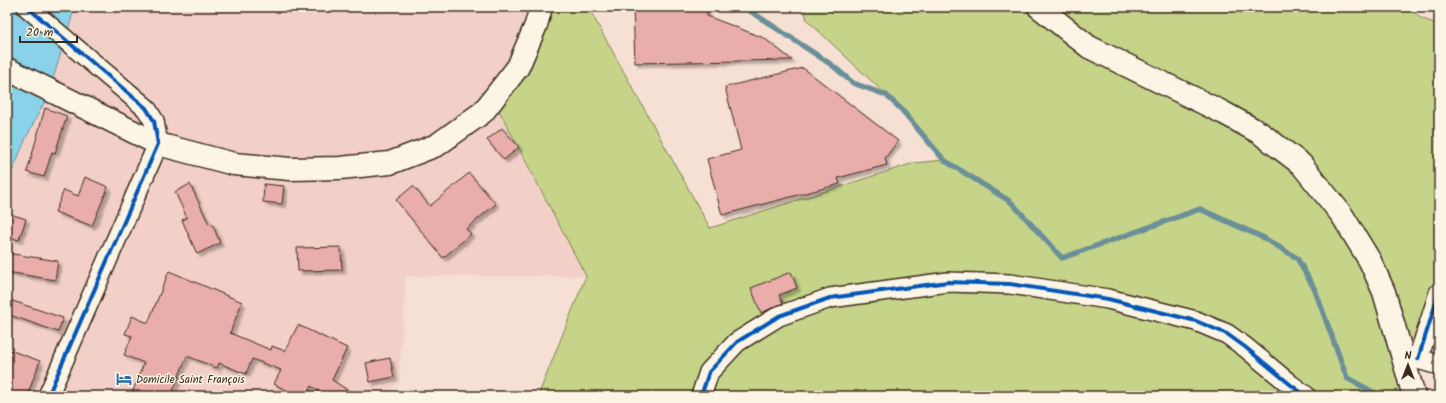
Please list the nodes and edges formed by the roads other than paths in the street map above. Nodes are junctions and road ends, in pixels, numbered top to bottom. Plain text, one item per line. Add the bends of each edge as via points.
1 (28, 7) edge
2 (540, 7) edge
3 (1039, 7) edge
4 (7, 69) edge
5 (158, 144) junction
6 (1439, 293) edge
7 (1410, 360) junction
8 (1439, 365) edge
9 (1412, 390) edge
10 (48, 396) edge
11 (701, 396) edge
12 (1306, 396) edge

1 - 5 street via 146,108 154,120
2 - 5 main road via 536,25 518,67 483,112 437,145 390,163 290,169 234,164
3 - 7 main road via 1089,47 1224,113 1260,133 1301,164 1342,215 1370,261
4 - 5 main road via 72,99
5 - 10 street
6 - 7 street
7 - 8 street
7 - 9 main road
11 - 12 street via 709,372 737,342 779,316 830,298 948,282 1010,284 1108,299 1196,321 1227,334

